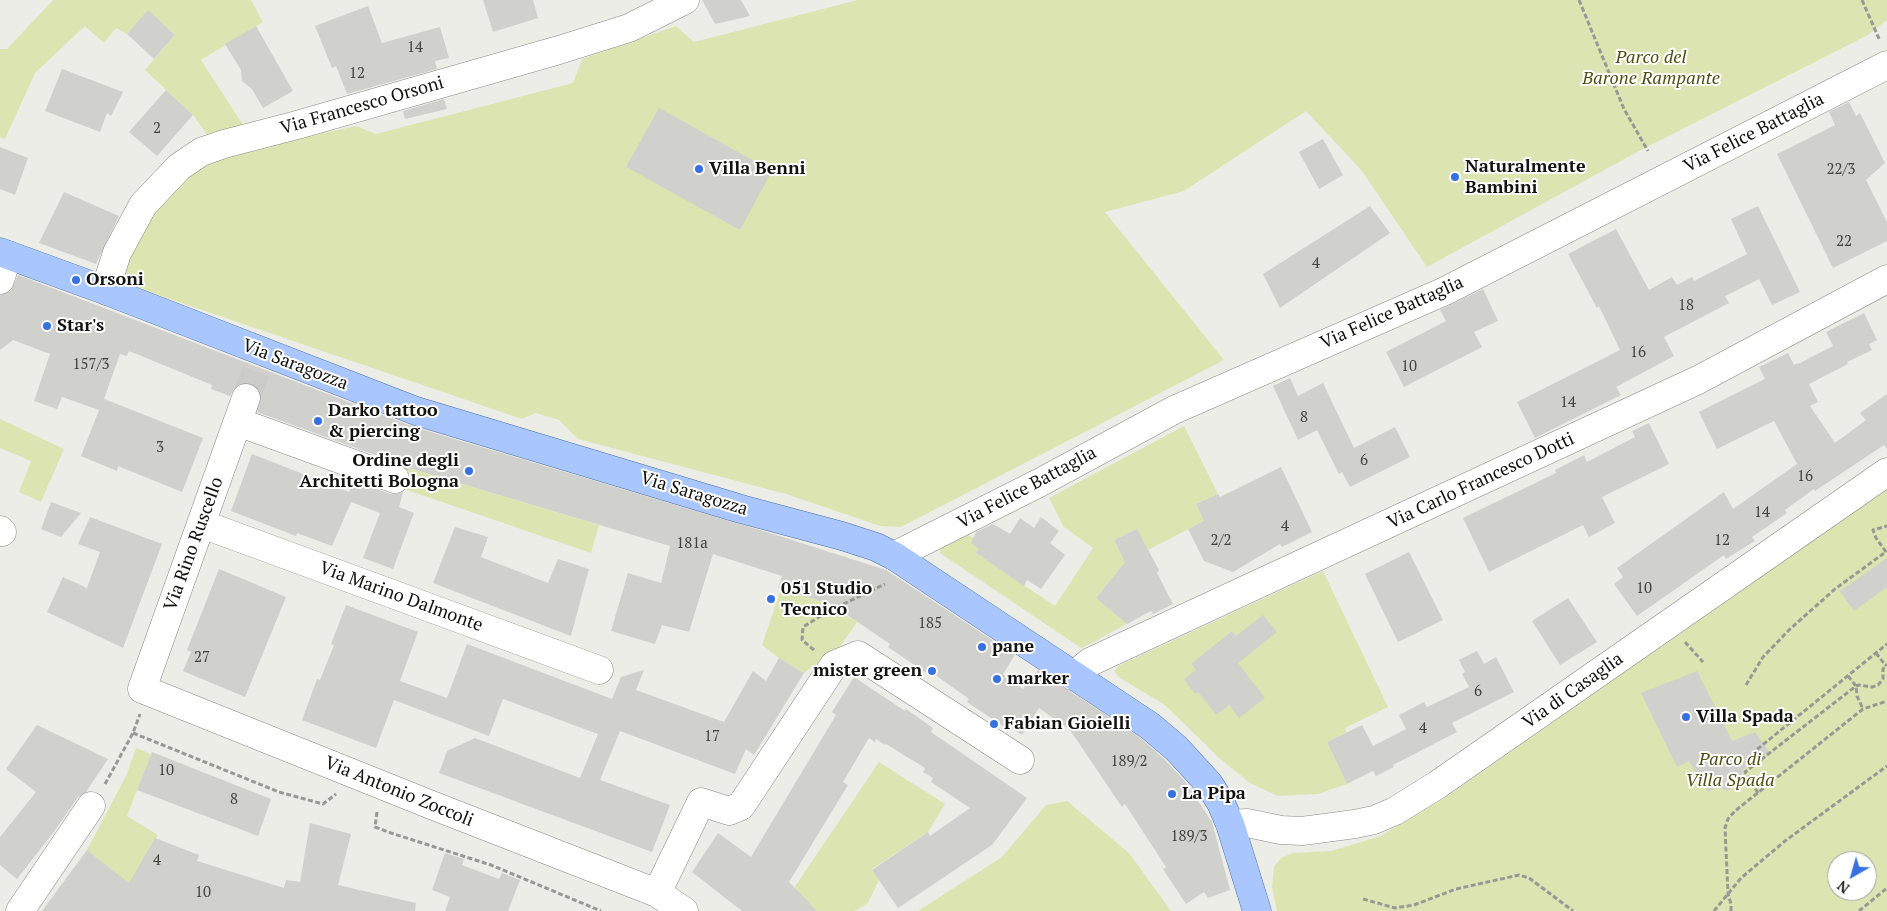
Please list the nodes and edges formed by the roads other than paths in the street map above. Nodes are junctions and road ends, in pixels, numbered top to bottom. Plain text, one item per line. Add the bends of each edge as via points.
1 (685, 0) edge
2 (1884, 54) edge
3 (3, 263) edge
4 (1887, 279) edge
5 (107, 291) junction
6 (1887, 472) edge
7 (395, 479) dead end
8 (202, 524) junction
9 (894, 556) junction
10 (600, 670) dead end
11 (1073, 676) junction
12 (142, 698) joint
13 (1020, 760) dead end
14 (91, 806) road end
15 (1230, 824) junction
16 (657, 893) junction
17 (20, 911) edge
18 (684, 911) edge
19 (1257, 911) edge

1 - 5 street, Via Francesco Orsoni via 629,28 559,50 201,152 179,168 143,205 117,253
2 - 9 street, Via Felice Battaglia via 1445,290 1174,410
3 - 5 main road, Via Saragozza
4 - 11 street, Via Carlo Francesco Dotti via 1698,380 1090,662
5 - 9 main road, Via Saragozza via 260,359 416,411 741,509 842,536
6 - 15 street, Via di Casaglia via 1395,811 1374,820 1302,831 1247,823
7 - 8 street, Via Rino Ruscello via 242,410
8 - 10 street, Via Marino Dalmonte
8 - 12 street, Via Rino Ruscello
9 - 11 main road, Via Saragozza
11 - 15 main road, Via Saragozza via 1150,726 1177,749 1209,784
12 - 16 street, Via Antonio Zoccoli
13 - 16 street via 858,655 834,665 741,806 730,811 700,802
14 - 17 street
15 - 19 main road, Via Saragozza
16 - 18 street, Via Antonio Zoccoli

